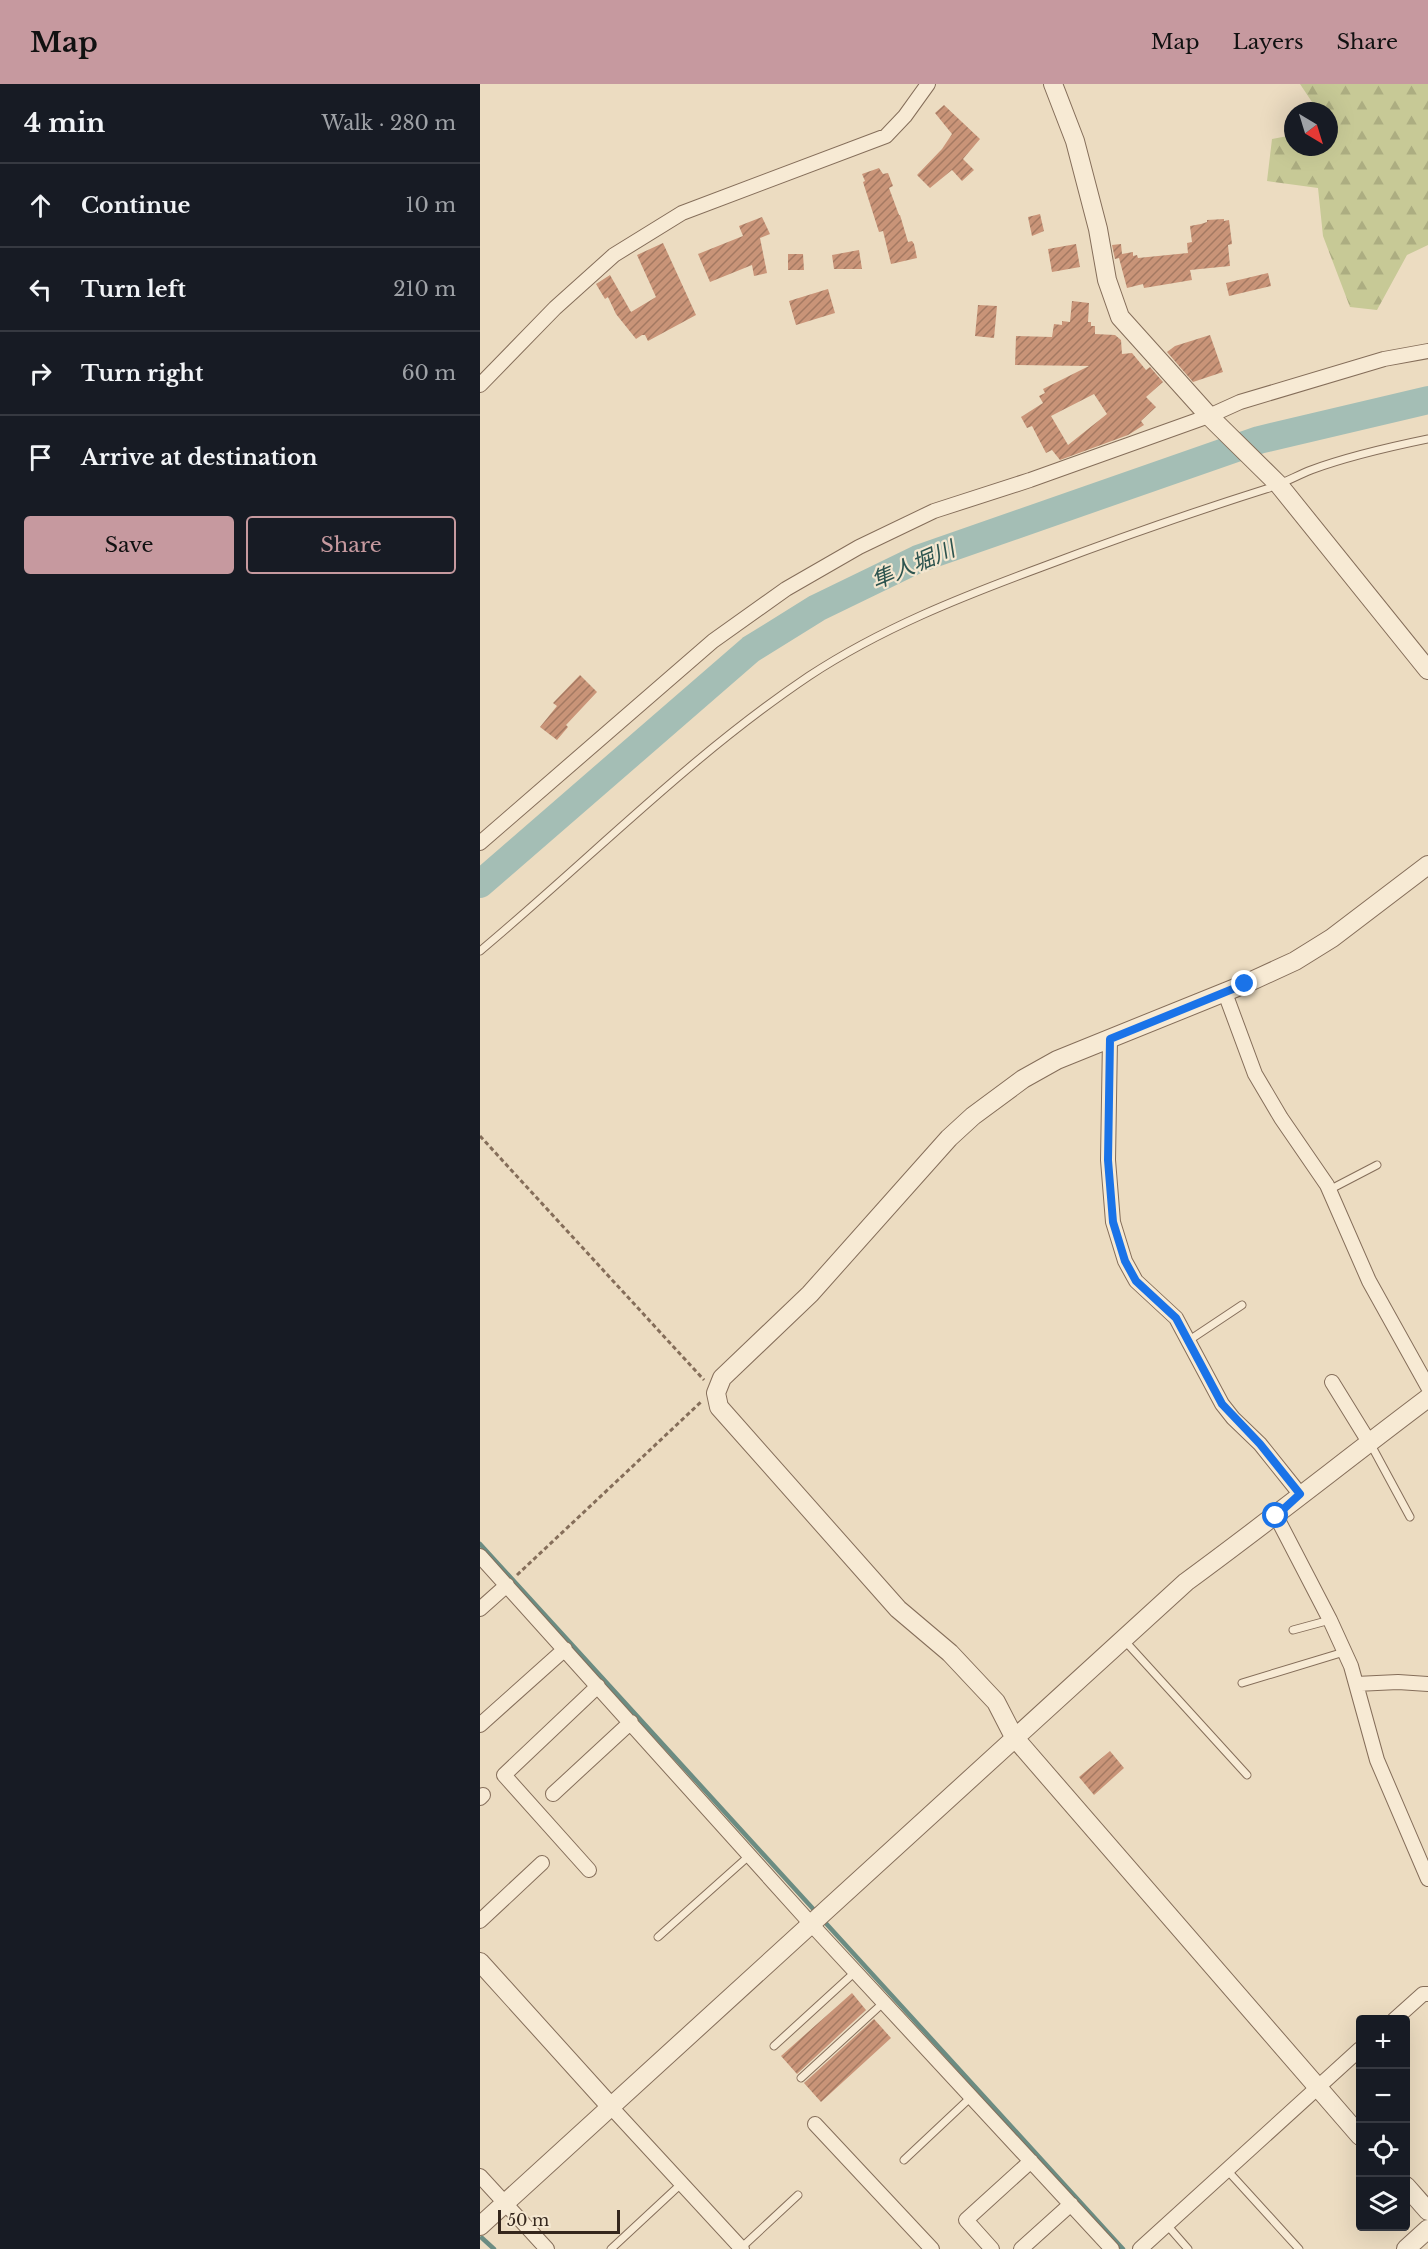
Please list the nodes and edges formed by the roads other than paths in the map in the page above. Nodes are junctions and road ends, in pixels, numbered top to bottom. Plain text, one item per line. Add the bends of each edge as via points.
1 (928, 84) edge
2 (1053, 84) edge
3 (1428, 351) edge
4 (480, 385) edge
5 (1209, 416) junction
6 (1428, 439) edge
7 (1279, 485) junction
8 (1428, 670) edge
9 (480, 843) edge
10 (1428, 865) edge
11 (480, 951) edge
12 (1225, 993) junction
13 (1110, 1039) junction
14 (1377, 1165) dead end
15 (1329, 1190) junction
16 (1242, 1305) dead end
17 (1188, 1341) junction
18 (1332, 1382) dead end
19 (1428, 1387) edge
20 (1428, 1398) edge
21 (1369, 1442) junction
22 (1300, 1494) junction
23 (1276, 1516) junction
24 (1410, 1517) dead end
25 (480, 1556) edge
26 (507, 1585) junction
27 (480, 1609) edge
28 (1330, 1620) junction
29 (1293, 1630) dead end
30 (1124, 1640) junction
31 (564, 1649) junction
32 (1344, 1652) junction
33 (1242, 1683) dead end
34 (1356, 1684) junction
35 (1428, 1684) edge
36 (598, 1686) junction
37 (630, 1722) junction
38 (480, 1725) edge
39 (1014, 1737) junction
40 (1247, 1775) dead end
41 (553, 1794) dead end
42 (750, 1855) junction
43 (542, 1863) dead end
44 (589, 1870) dead end
45 (1427, 1875) edge
46 (480, 1921) edge
47 (812, 1925) junction
48 (658, 1938) dead end
49 (480, 1962) edge
50 (855, 1972) junction
51 (1428, 1994) edge
52 (883, 2003) junction
53 (1399, 2015) edge
54 (774, 2046) dead end
55 (1356, 2053) edge
56 (801, 2078) dead end
57 (1317, 2087) junction
58 (970, 2098) junction
59 (611, 2107) junction
60 (815, 2124) dead end
61 (1356, 2131) edge
62 (904, 2160) dead end
63 (1031, 2161) junction
64 (1227, 2170) junction
65 (480, 2176) edge
66 (681, 2184) junction
67 (1410, 2191) edge
68 (798, 2195) dead end
69 (505, 2203) junction
70 (1071, 2204) junction
71 (1428, 2211) edge
72 (1167, 2225) junction
73 (480, 2226) edge
74 (1428, 2229) edge
75 (741, 2248) edge
76 (546, 2249) edge
77 (611, 2249) edge
78 (932, 2249) edge
79 (992, 2249) edge
80 (1021, 2249) edge
81 (1112, 2249) edge
82 (1140, 2249) edge
83 (1188, 2249) edge
84 (1299, 2249) edge
85 (1406, 2249) edge

1 - 4 street via 886,136 682,213 614,255 555,308
2 - 5 street via 1075,141 1107,280 1120,317
3 - 5 street via 1384,359 1240,402
5 - 7 street
5 - 9 street via 934,511 859,547 786,589 663,682
6 - 7 lane via 1337,462
7 - 8 street
7 - 11 lane via 1014,578 877,636 810,675 707,752
10 - 12 street via 1332,938 1295,961
12 - 13 street
12 - 15 street via 1256,1074
13 - 17 street via 1108,1160 1113,1222 1136,1281 1176,1318
13 - 39 street via 1057,1060 1023,1079 973,1116 924,1164 810,1294 722,1378 716,1393 718,1407 898,1609 950,1653 996,1702
14 - 15 lane
15 - 19 street via 1370,1281
16 - 17 lane
17 - 22 street via 1222,1404
18 - 21 street
20 - 21 street
21 - 22 street
21 - 24 lane
22 - 23 street
23 - 28 street
23 - 30 street via 1186,1582
25 - 26 street
26 - 27 street
26 - 31 street
28 - 29 lane
28 - 32 street
30 - 39 street
30 - 40 lane
31 - 36 street
31 - 38 street
32 - 33 lane
32 - 34 street
34 - 35 street
34 - 45 street via 1377,1760
36 - 37 street
36 - 44 street via 504,1775
37 - 41 street
37 - 42 street
39 - 47 street
39 - 57 street
42 - 47 street
42 - 48 lane
43 - 46 street
47 - 50 street
47 - 59 street
49 - 59 street
50 - 52 street
50 - 54 lane
51 - 53 street
52 - 56 lane
52 - 58 street
55 - 57 street
57 - 61 street
57 - 64 street
58 - 62 lane
58 - 63 street
59 - 66 street
59 - 69 street
60 - 78 street
63 - 70 street
63 - 79 street via 966,2220
64 - 72 street
64 - 84 lane
65 - 69 street
66 - 75 street
66 - 77 lane
67 - 71 street
68 - 75 lane
69 - 73 street
69 - 76 street
70 - 80 street
70 - 81 street
72 - 82 street
72 - 83 lane
74 - 85 street

